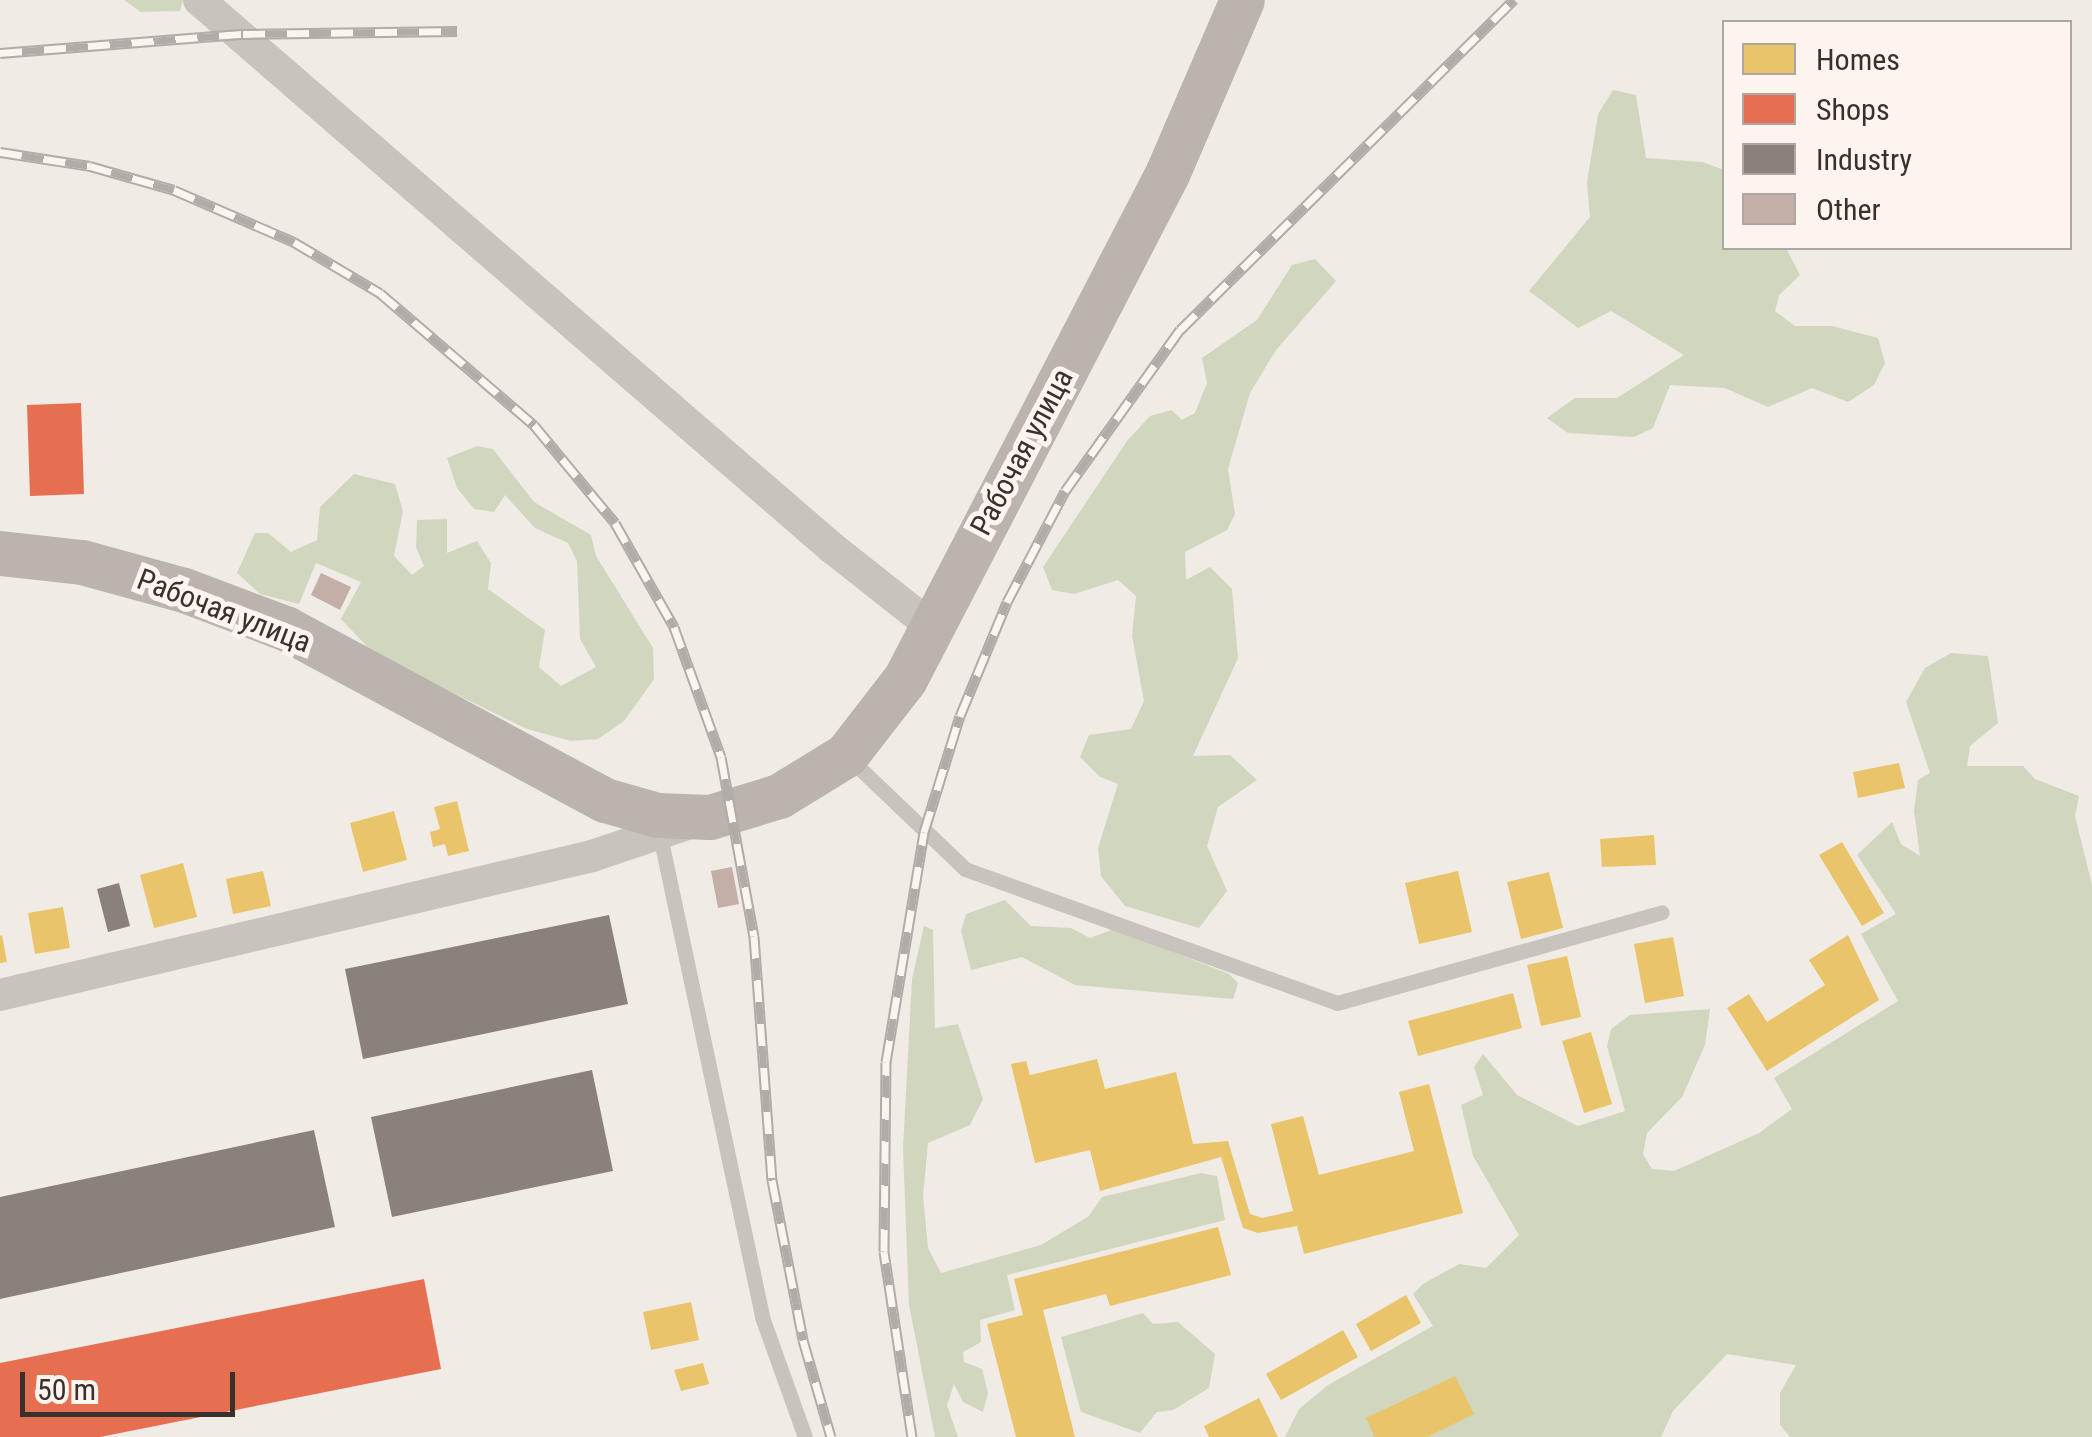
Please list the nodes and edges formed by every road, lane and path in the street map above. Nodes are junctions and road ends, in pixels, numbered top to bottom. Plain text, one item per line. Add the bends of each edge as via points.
1 (199, 0) edge
2 (1242, 0) edge
3 (0, 553) edge
4 (931, 626) junction
5 (846, 755) junction
6 (710, 817) junction
7 (659, 832) junction
8 (1662, 912) dead end
9 (0, 995) edge
10 (805, 1437) edge

1 - 4 street via 831,548
2 - 4 street, Рабочая улица via 1167,174
3 - 6 street, Рабочая улица via 82,562 184,590 287,629 604,800 656,815
4 - 5 street, Рабочая улица via 877,723
5 - 6 street, Рабочая улица via 792,790
5 - 8 lane via 965,870 1337,1003
6 - 7 street, Рабочая улица
7 - 9 street, Рабочая улица via 592,856
7 - 10 lane via 762,1317

